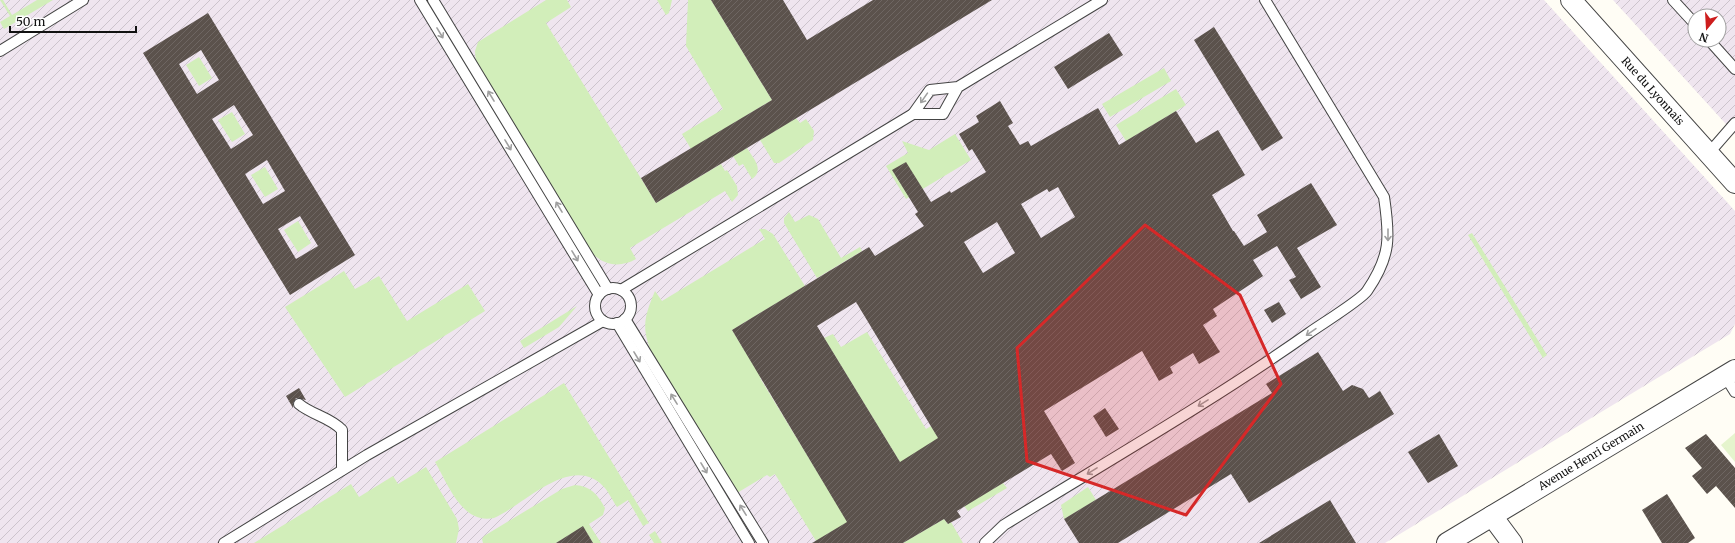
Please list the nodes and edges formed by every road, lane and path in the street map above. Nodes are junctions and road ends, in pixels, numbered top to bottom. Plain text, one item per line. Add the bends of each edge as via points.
1 (83, 0) edge
2 (420, 0) edge
3 (433, 0) edge
4 (1102, 0) edge
5 (1265, 0) edge
6 (1570, 0) edge
7 (1673, 0) edge
8 (1687, 15) edge
9 (1716, 48) edge
10 (0, 50) edge
11 (1735, 69) edge
12 (958, 87) junction
13 (913, 114) junction
14 (1735, 123) edge
15 (1709, 154) junction
16 (1735, 183) edge
17 (608, 289) junction
18 (621, 290) junction
19 (598, 295) junction
20 (603, 321) junction
21 (621, 321) junction
22 (1732, 379) edge
23 (299, 404) dead end
24 (342, 470) junction
25 (1492, 516) junction
26 (224, 543) edge
27 (749, 543) edge
28 (763, 543) edge
29 (985, 543) edge
30 (1447, 543) edge
31 (1512, 543) edge

1 - 10 lane
2 -> 19 lane
17 -> 3 lane
4 - 12 lane
5 -> 29 lane via 1384,197 1388,222 1388,249 1378,272 1366,293 1258,369 1004,525
6 - 15 street, Rue du Lyonnais
7 - 8 lane
9 - 11 lane
12 -> 13 lane via 930,90
12 - 13 lane via 943,114
13 - 18 lane
14 - 15 lane
15 - 16 street, Rue du Lyonnais
17 - 18 lane
17 - 19 lane
18 - 21 lane via 626,294 630,309
19 - 20 lane via 595,309
20 - 21 lane
20 - 24 lane
21 -> 27 lane
28 -> 21 lane
22 - 25 street, Avenue Henri Germain
23 - 24 lane via 335,422 342,430
24 - 26 lane
25 - 30 street, Avenue Henri Germain
25 - 31 street

